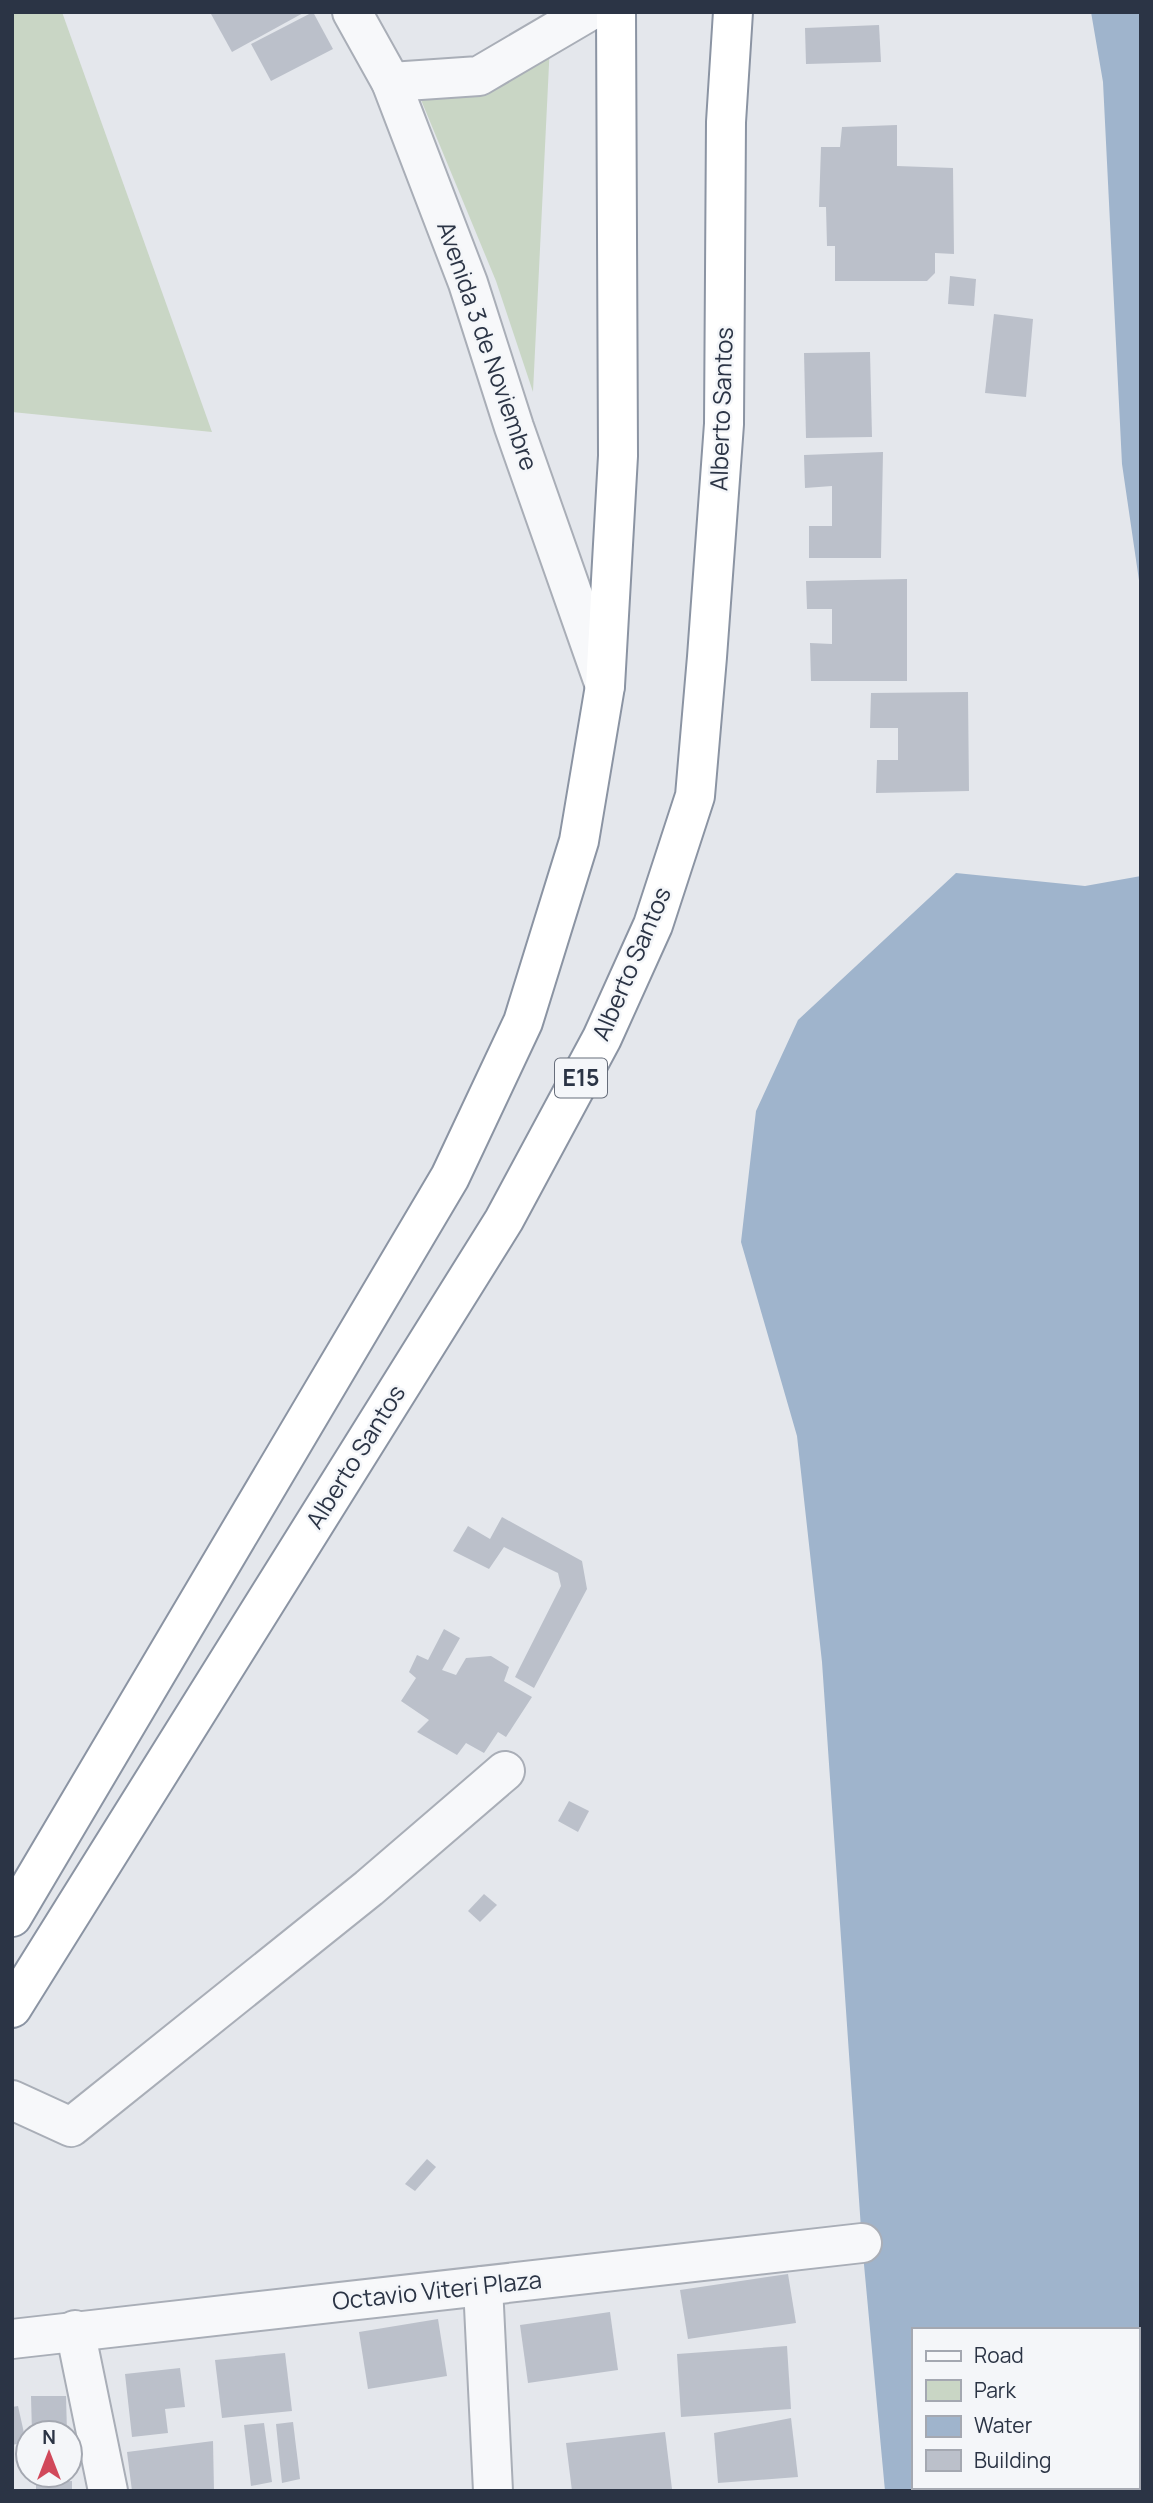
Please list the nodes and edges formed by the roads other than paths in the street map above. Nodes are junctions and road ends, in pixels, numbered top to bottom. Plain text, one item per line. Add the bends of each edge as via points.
1 (352, 12) edge
2 (588, 12) edge
3 (616, 12) edge
4 (733, 12) edge
5 (391, 82) junction
6 (605, 686) junction
7 (505, 1770) dead end
8 (12, 1917) edge
9 (12, 2008) edge
10 (12, 2100) edge
11 (862, 2243) dead end
12 (483, 2286) junction
13 (75, 2330) junction
14 (12, 2339) edge
15 (108, 2491) edge
16 (493, 2491) edge

1 - 5 street, Avenida 3 de Noviembre
2 - 5 street via 479,76
3 - 6 highway via 618,456
4 - 9 highway, Alberto Santos / E15 via 726,122 724,424 695,796 653,925 603,1038 505,1220
5 - 6 street, Avenida 3 de Noviembre via 468,283
6 - 8 highway via 579,841 523,1022 450,1177
7 - 10 street via 369,1888 71,2127
11 - 12 street, Octavio Viteri Plaza
12 - 13 street, Octavio Viteri Plaza
12 - 16 street
13 - 14 street, Octavio Viteri Plaza
13 - 15 street

